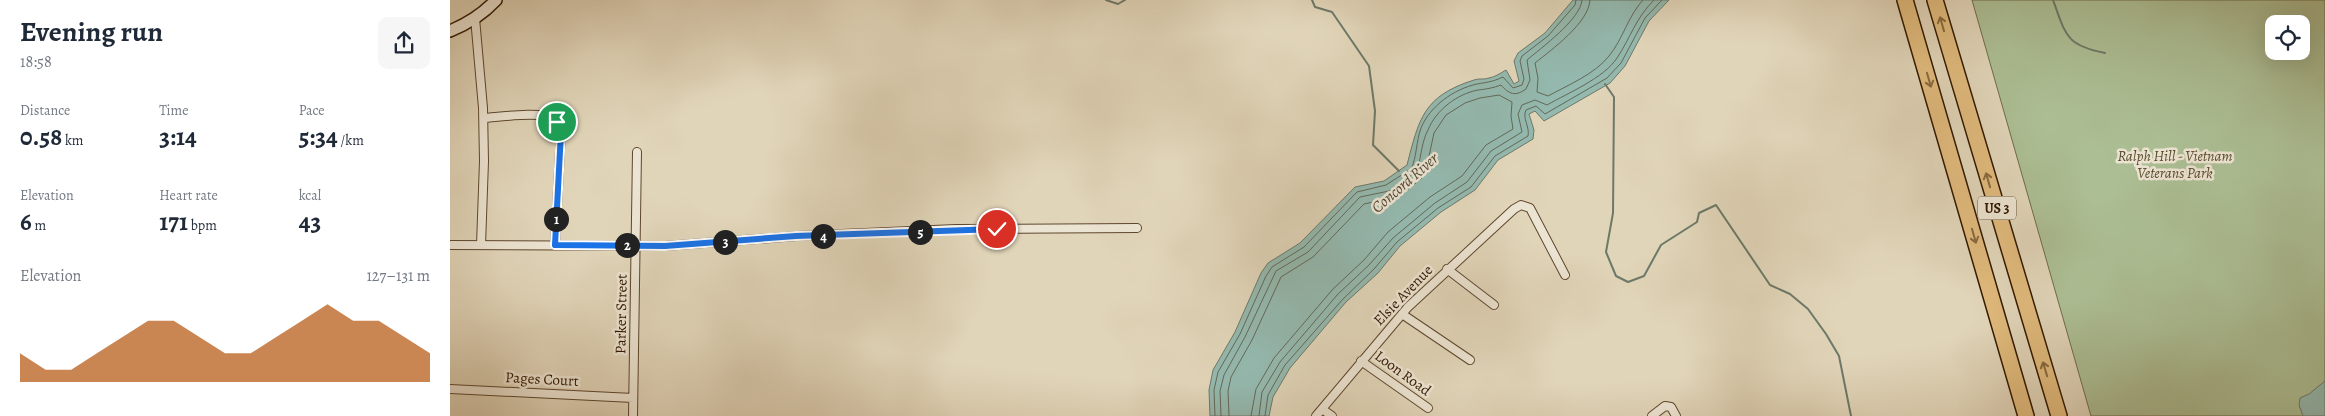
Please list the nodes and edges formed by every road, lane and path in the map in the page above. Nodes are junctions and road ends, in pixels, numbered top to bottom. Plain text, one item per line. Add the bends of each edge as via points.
1 (496, 0) edge
2 (1905, 0) edge
3 (1935, 0) edge
4 (475, 18) junction
5 (450, 31) edge
6 (484, 118) junction
7 (637, 152) dead end
8 (1137, 228) dead end
9 (450, 245) edge
10 (481, 245) junction
11 (555, 245) junction
12 (636, 245) junction
13 (1447, 269) junction
14 (1566, 275) dead end
15 (1494, 305) dead end
16 (1402, 314) junction
17 (1470, 360) dead end
18 (1361, 361) junction
19 (450, 389) edge
20 (634, 398) junction
21 (1322, 408) junction
22 (1428, 408) dead end
23 (633, 416) edge
24 (1316, 416) edge
25 (1332, 416) edge
26 (1652, 416) edge
27 (1676, 416) edge
28 (2026, 416) edge
29 (2059, 416) edge

1 - 4 main road
2 -> 28 highway, US 3
29 -> 3 highway, US 3
4 - 5 main road
4 - 6 street
6 - 10 street
6 - 11 street via 539,115 557,122 561,132
7 - 12 street, Parker Street
8 - 12 street via 956,229 796,236 690,245
9 - 10 street
10 - 11 street
11 - 12 street
12 - 20 street, Parker Street
13 - 14 street, Elsie Avenue via 1521,205 1533,212
13 - 15 street
13 - 16 street, Elsie Avenue
16 - 17 street
16 - 18 street, Elsie Avenue
18 - 21 street, Elsie Avenue
18 - 22 street, Loon Road
19 - 20 street, Pages Court
20 - 23 street, Parker Street
21 - 24 street, Elsie Avenue
21 - 25 street
26 - 27 street via 1662,407 1671,408

